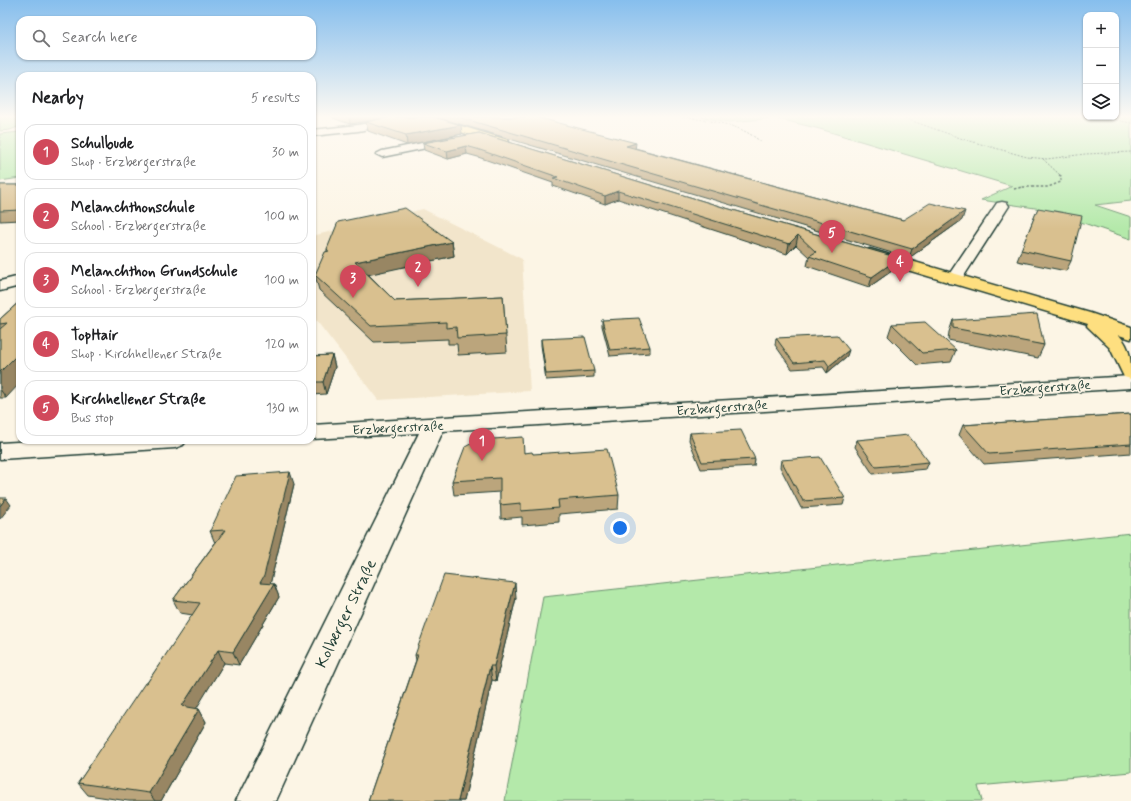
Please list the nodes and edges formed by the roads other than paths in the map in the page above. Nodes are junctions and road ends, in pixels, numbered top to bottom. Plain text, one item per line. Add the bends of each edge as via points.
1 (1002, 206) road end
2 (857, 250) edge
3 (954, 279) junction
4 (16, 282) edge
5 (0, 286) edge
6 (1084, 317) junction
7 (1131, 333) edge
8 (1131, 373) edge
9 (1131, 382) edge
10 (435, 424) junction
11 (316, 432) edge
12 (111, 444) edge
13 (0, 451) edge
14 (256, 801) edge

1 - 3 street
2 - 3 main road
3 - 6 main road
4 - 5 street
6 - 7 main road
6 - 8 main road via 1119,345
9 - 10 street, Erzbergerstraße
10 - 11 street, Erzbergerstraße
10 - 14 street, Kolberger Straße
12 - 13 street

